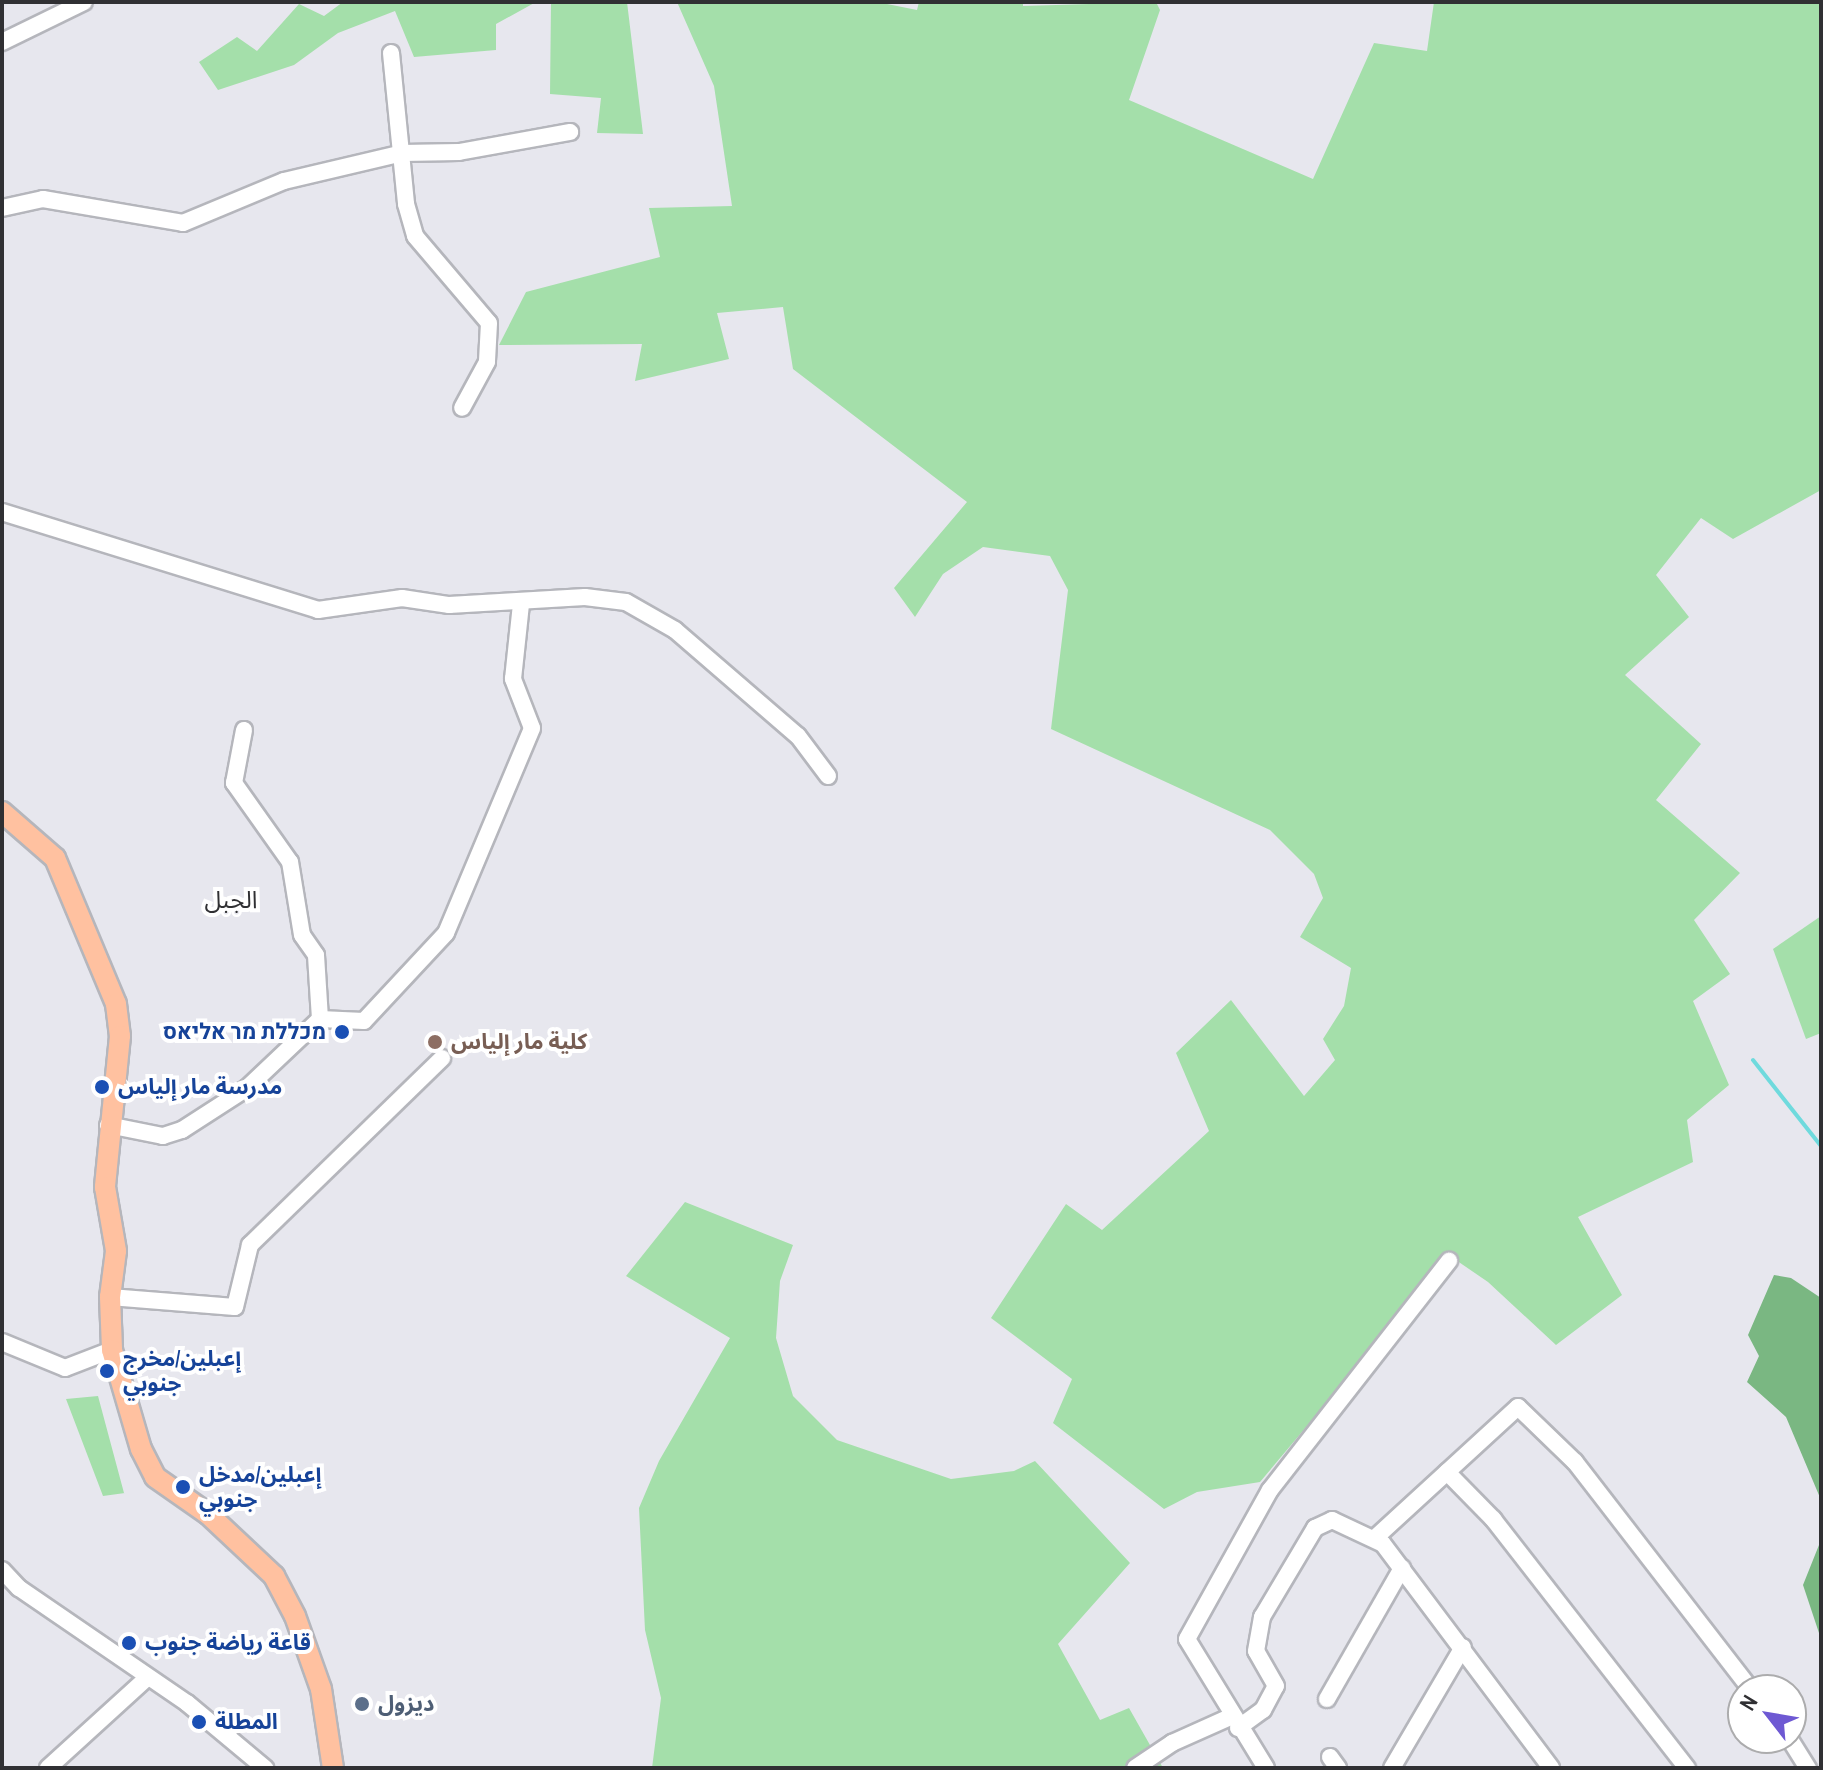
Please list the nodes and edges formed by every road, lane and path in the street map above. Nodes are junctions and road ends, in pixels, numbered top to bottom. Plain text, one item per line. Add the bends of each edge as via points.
1 (84, 2) edge
2 (2, 42) edge
3 (391, 53) dead end
4 (570, 132) dead end
5 (402, 153) junction
6 (2, 208) edge
7 (462, 408) dead end
8 (2, 512) edge
9 (521, 604) junction
10 (244, 730) dead end
11 (828, 776) dead end
12 (6, 819) edge
13 (320, 1019) junction
14 (442, 1058) dead end
15 (108, 1125) junction
16 (1449, 1261) dead end
17 (110, 1297) junction
18 (2, 1342) edge
19 (112, 1350) junction
20 (1447, 1472) junction
21 (1375, 1538) junction
22 (1402, 1568) junction
23 (2, 1570) edge
24 (1463, 1647) junction
25 (1739, 1674) edge
26 (148, 1677) junction
27 (1327, 1699) dead end
28 (1234, 1723) junction
29 (328, 1736) junction
30 (266, 1767) edge
31 (48, 1768) edge
32 (323, 1768) edge
33 (333, 1768) edge
34 (1135, 1768) edge
35 (1266, 1768) edge
36 (1392, 1768) edge
37 (1551, 1768) edge
38 (1687, 1768) edge

1 - 2 street
3 - 5 street
4 - 5 street via 459,152
5 - 6 street via 284,181 183,223 43,199
5 - 7 street via 415,236 489,323 487,362
8 - 9 street via 318,610 402,598 449,605
9 - 11 street via 585,597 626,602 675,630 798,736
9 - 13 street via 513,679 532,728 446,933 364,1021
10 - 13 street via 234,783 290,862 302,935 316,955
12 - 15 main road via 55,858 116,1004 120,1036
13 - 15 street via 247,1088 182,1130 163,1136
14 - 17 street via 250,1245 235,1307
15 - 17 main road via 105,1187 116,1251
16 - 28 street via 1270,1490 1187,1639
17 - 19 main road
18 - 19 street via 65,1368
19 - 29 main road via 152,1474 208,1514 274,1576 295,1616 321,1689
20 - 21 street
20 - 25 street via 1518,1407 1575,1462
20 - 38 street via 1493,1519
21 - 22 street
21 - 28 street via 1332,1520 1315,1528 1255,1633 1256,1651 1274,1675 1275,1694
22 - 24 street
22 - 27 street
23 - 26 street via 19,1588
24 - 36 street
24 - 37 street
26 - 30 street
26 - 31 street
28 - 34 street via 1172,1743
28 - 35 street
29 - 32 main road
29 - 33 main road

